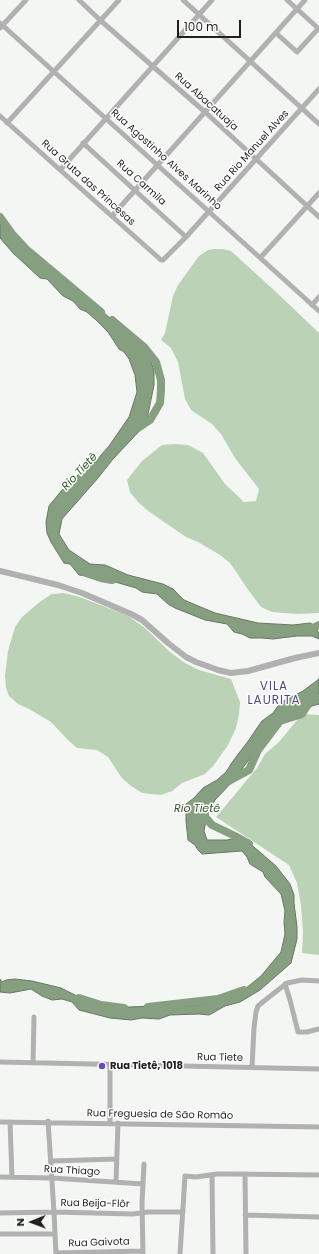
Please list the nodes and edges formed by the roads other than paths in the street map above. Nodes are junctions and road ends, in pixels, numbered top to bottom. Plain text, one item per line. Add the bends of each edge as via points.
1 (26, 0) edge
2 (79, 0) edge
3 (119, 0) edge
4 (183, 0) edge
5 (212, 0) edge
6 (287, 0) edge
7 (305, 0) edge
8 (297, 9) junction
9 (198, 15) junction
10 (100, 20) junction
11 (1, 25) edge
12 (319, 29) edge
13 (276, 33) junction
14 (250, 62) junction
15 (152, 66) junction
16 (54, 71) junction
17 (319, 89) edge
18 (302, 108) junction
19 (205, 112) junction
20 (0, 116) edge
21 (106, 118) junction
22 (7, 123) junction
23 (319, 124) edge
24 (83, 143) junction
25 (256, 160) junction
26 (158, 164) junction
27 (60, 170) junction
28 (135, 190) junction
29 (319, 193) edge
30 (307, 207) junction
31 (209, 211) junction
32 (112, 216) junction
33 (319, 217) edge
34 (186, 237) junction
35 (261, 257) junction
36 (165, 260) joint
37 (319, 297) edge
38 (312, 305) junction
39 (319, 311) edge
40 (0, 571) edge
41 (319, 653) edge
42 (319, 980) edge
43 (285, 984) junction
44 (34, 1017) dead end
45 (319, 1029) edge
46 (0, 1062) edge
47 (33, 1063) junction
48 (110, 1064) junction
49 (252, 1067) junction
50 (319, 1069) edge
51 (0, 1122) edge
52 (10, 1122) junction
53 (48, 1122) junction
54 (110, 1123) junction
55 (118, 1123) junction
56 (319, 1127) edge
57 (117, 1159) junction
58 (51, 1161) junction
59 (144, 1164) dead end
60 (245, 1174) junction
61 (212, 1175) junction
62 (319, 1175) edge
63 (0, 1176) edge
64 (12, 1177) junction
65 (52, 1178) junction
66 (116, 1182) junction
67 (143, 1184) junction
68 (54, 1212) junction
69 (183, 1212) junction
70 (0, 1213) edge
71 (142, 1213) junction
72 (245, 1216) junction
73 (319, 1217) edge
74 (0, 1234) edge
75 (55, 1234) junction
76 (143, 1252) edge
77 (56, 1254) edge
78 (180, 1254) edge
79 (213, 1254) edge
80 (246, 1254) edge

1 - 11 street
2 - 10 street, Rua Abacatuaja
3 - 10 street
4 - 9 street
5 - 9 street
6 - 8 street
7 - 8 street
8 - 12 street
8 - 13 street
9 - 14 street
9 - 15 street
10 - 15 street, Rua Abacatuaja
10 - 16 street
11 - 16 street, Rua Agostinho Alves Marinho
12 - 13 street via 297,52
13 - 14 street
14 - 18 street
14 - 19 street
15 - 19 street, Rua Abacatuaja
15 - 21 street
16 - 21 street, Rua Agostinho Alves Marinho
16 - 22 street
17 - 18 street, Rua Rio Manuel Alves
18 - 23 street
18 - 25 street, Rua Rio Manuel Alves
19 - 25 street, Rua Abacatuaja
19 - 26 street
20 - 22 street, Rua Gruta das Princesas
21 - 24 street
21 - 26 street, Rua Agostinho Alves Marinho
22 - 27 street, Rua Gruta das Princesas
24 - 27 street
24 - 28 street, Rua Carmila
25 - 30 street, Rua Abacatuaja
25 - 31 street, Rua Rio Manuel Alves
26 - 28 street
26 - 31 street, Rua Agostinho Alves Marinho
27 - 32 street, Rua Gruta das Princesas
28 - 32 street
28 - 34 street, Rua Carmila
29 - 30 street
30 - 33 street, Rua Abacatuaja
30 - 35 street
31 - 34 street, Rua Rio Manuel Alves
31 - 35 street, Rua Agostinho Alves Marinho
32 - 36 street, Rua Gruta das Princesas via 161,260
34 - 36 street, Rua Rio Manuel Alves
35 - 38 street, Rua Agostinho Alves Marinho
37 - 38 street
38 - 39 street, Rua Agostinho Alves Marinho
40 - 41 street via 62,586 131,614 142,620 186,657 218,670 231,673 248,671
42 - 43 street
43 - 45 street via 298,1032
43 - 49 street via 258,1006
44 - 47 street
46 - 47 street, Rua Tiete
47 - 48 street, Rua Tiete
48 - 49 street, Rua Tiete
48 - 54 street
49 - 50 street, Rua Tiete
51 - 52 street, Rua Freguesia de São Romão
52 - 53 street, Rua Freguesia de São Romão
52 - 64 street
53 - 54 street, Rua Freguesia de São Romão
53 - 58 street
54 - 55 street, Rua Freguesia de São Romão
55 - 56 street, Rua Freguesia de São Romão
55 - 57 street
57 - 58 street
57 - 66 street
58 - 65 street
59 - 67 street
60 - 61 street
60 - 62 street
60 - 72 street
61 - 69 street via 185,1176
61 - 79 street
63 - 64 street, Rua Thiago
64 - 65 street, Rua Thiago
65 - 66 street, Rua Thiago
65 - 68 street
66 - 67 street, Rua Thiago
67 - 71 street
68 - 70 street, Rua Beija-Flôr
68 - 71 street, Rua Beija-Flôr
68 - 75 street
69 - 71 street, Rua Beija-Flôr
69 - 78 street
71 - 76 street
72 - 73 street
72 - 80 street
74 - 75 street
75 - 77 street
76 - 77 street, Rua Gaivota

